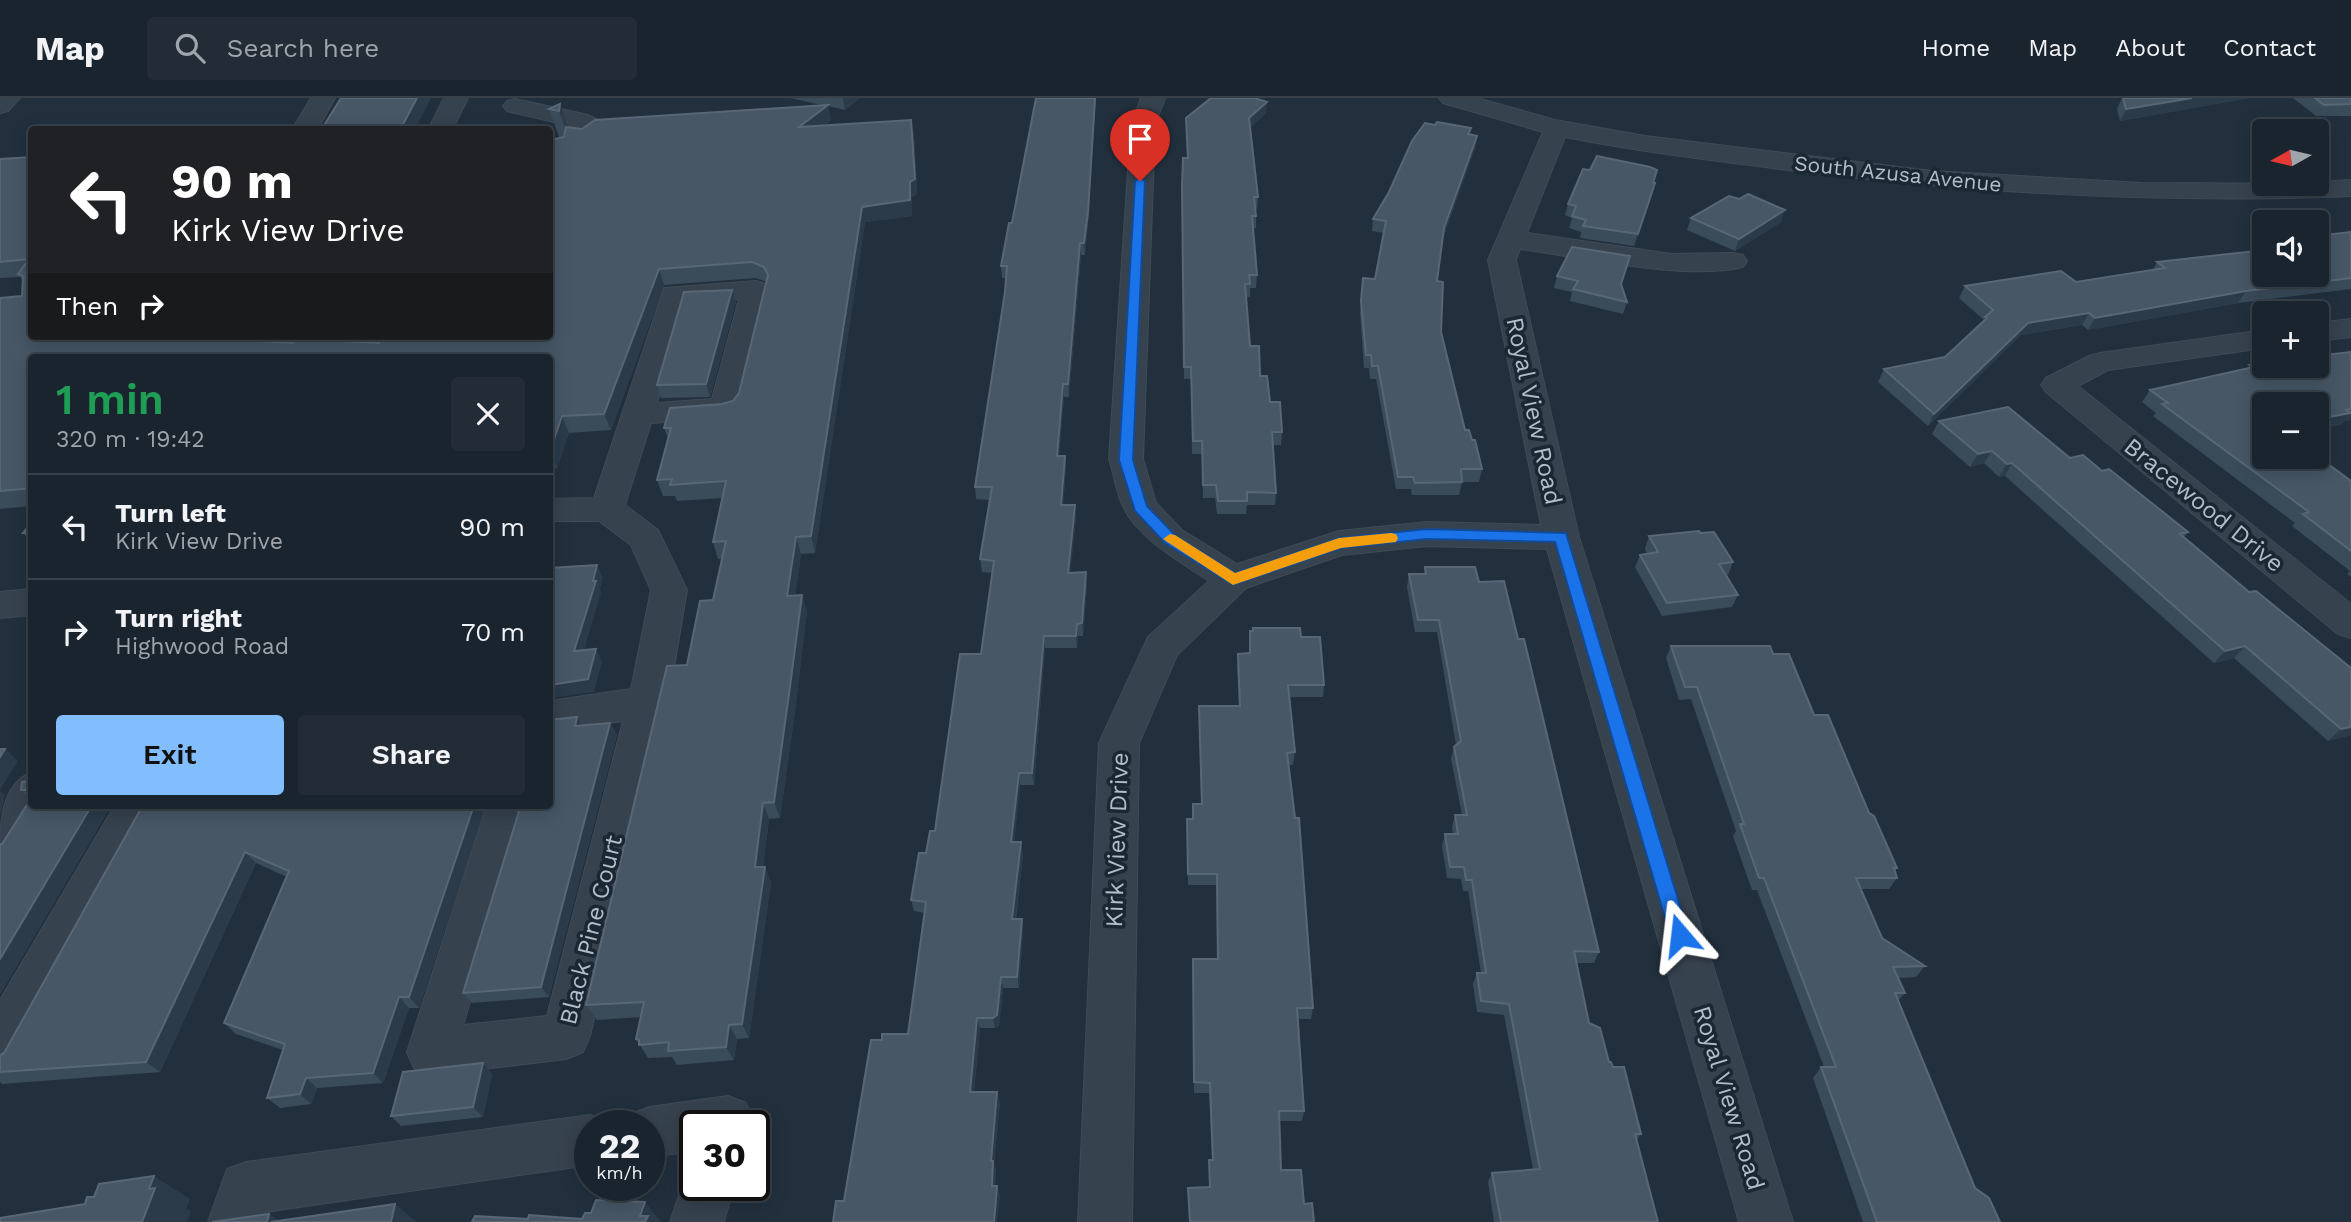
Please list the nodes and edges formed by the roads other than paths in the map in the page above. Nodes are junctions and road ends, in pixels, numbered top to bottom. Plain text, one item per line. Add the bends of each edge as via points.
1 (8, 98) edge
2 (323, 98) edge
3 (456, 98) edge
4 (1153, 98) edge
5 (1451, 98) edge
6 (0, 106) edge
7 (515, 106) dead end
8 (306, 126) edge
9 (442, 126) edge
10 (1557, 127) junction
11 (582, 136) edge
12 (2351, 188) edge
13 (1510, 239) junction
14 (1734, 261) dead end
15 (2351, 328) edge
16 (2329, 331) edge
17 (2252, 342) edge
18 (638, 414) junction
19 (607, 509) junction
20 (553, 510) edge
21 (1561, 537) junction
22 (1233, 579) junction
23 (28, 602) edge
24 (0, 605) edge
25 (2351, 624) edge
26 (648, 702) junction
27 (553, 716) edge
28 (28, 795) edge
29 (136, 809) edge
30 (507, 809) edge
31 (0, 840) edge
32 (0, 1046) edge
33 (574, 1142) edge
34 (703, 1201) edge
35 (234, 1222) edge
36 (697, 1222) edge
37 (1105, 1222) edge
38 (1766, 1222) edge

1 - 6 street
2 - 8 street
3 - 9 street
4 - 22 street via 1143,125 1126,460 1140,507 1170,539
5 - 10 street, South Azusa Avenue
7 - 11 street via 579,120 590,129
10 - 12 street, South Azusa Avenue via 1911,179 2087,191
10 - 13 street, Royal View Road
13 - 14 street via 1672,262
13 - 21 street, Royal View Road via 1502,260
15 - 16 street
17 - 25 street, Bracewood Drive via 2100,362 2057,385
18 - 18 street via 674,295 755,290 726,408
18 - 19 street
19 - 20 street
19 - 26 street via 646,538 669,590
21 - 22 street, Kirk View Drive via 1427,534 1339,543
21 - 38 street, Royal View Road
22 - 37 street, Kirk View Drive via 1161,647 1119,743
23 - 24 street
26 - 27 street
26 - 30 street, Black Pine Court via 566,1036 431,1052
28 - 31 street
29 - 32 street
33 - 35 street via 246,1188
34 - 36 street

